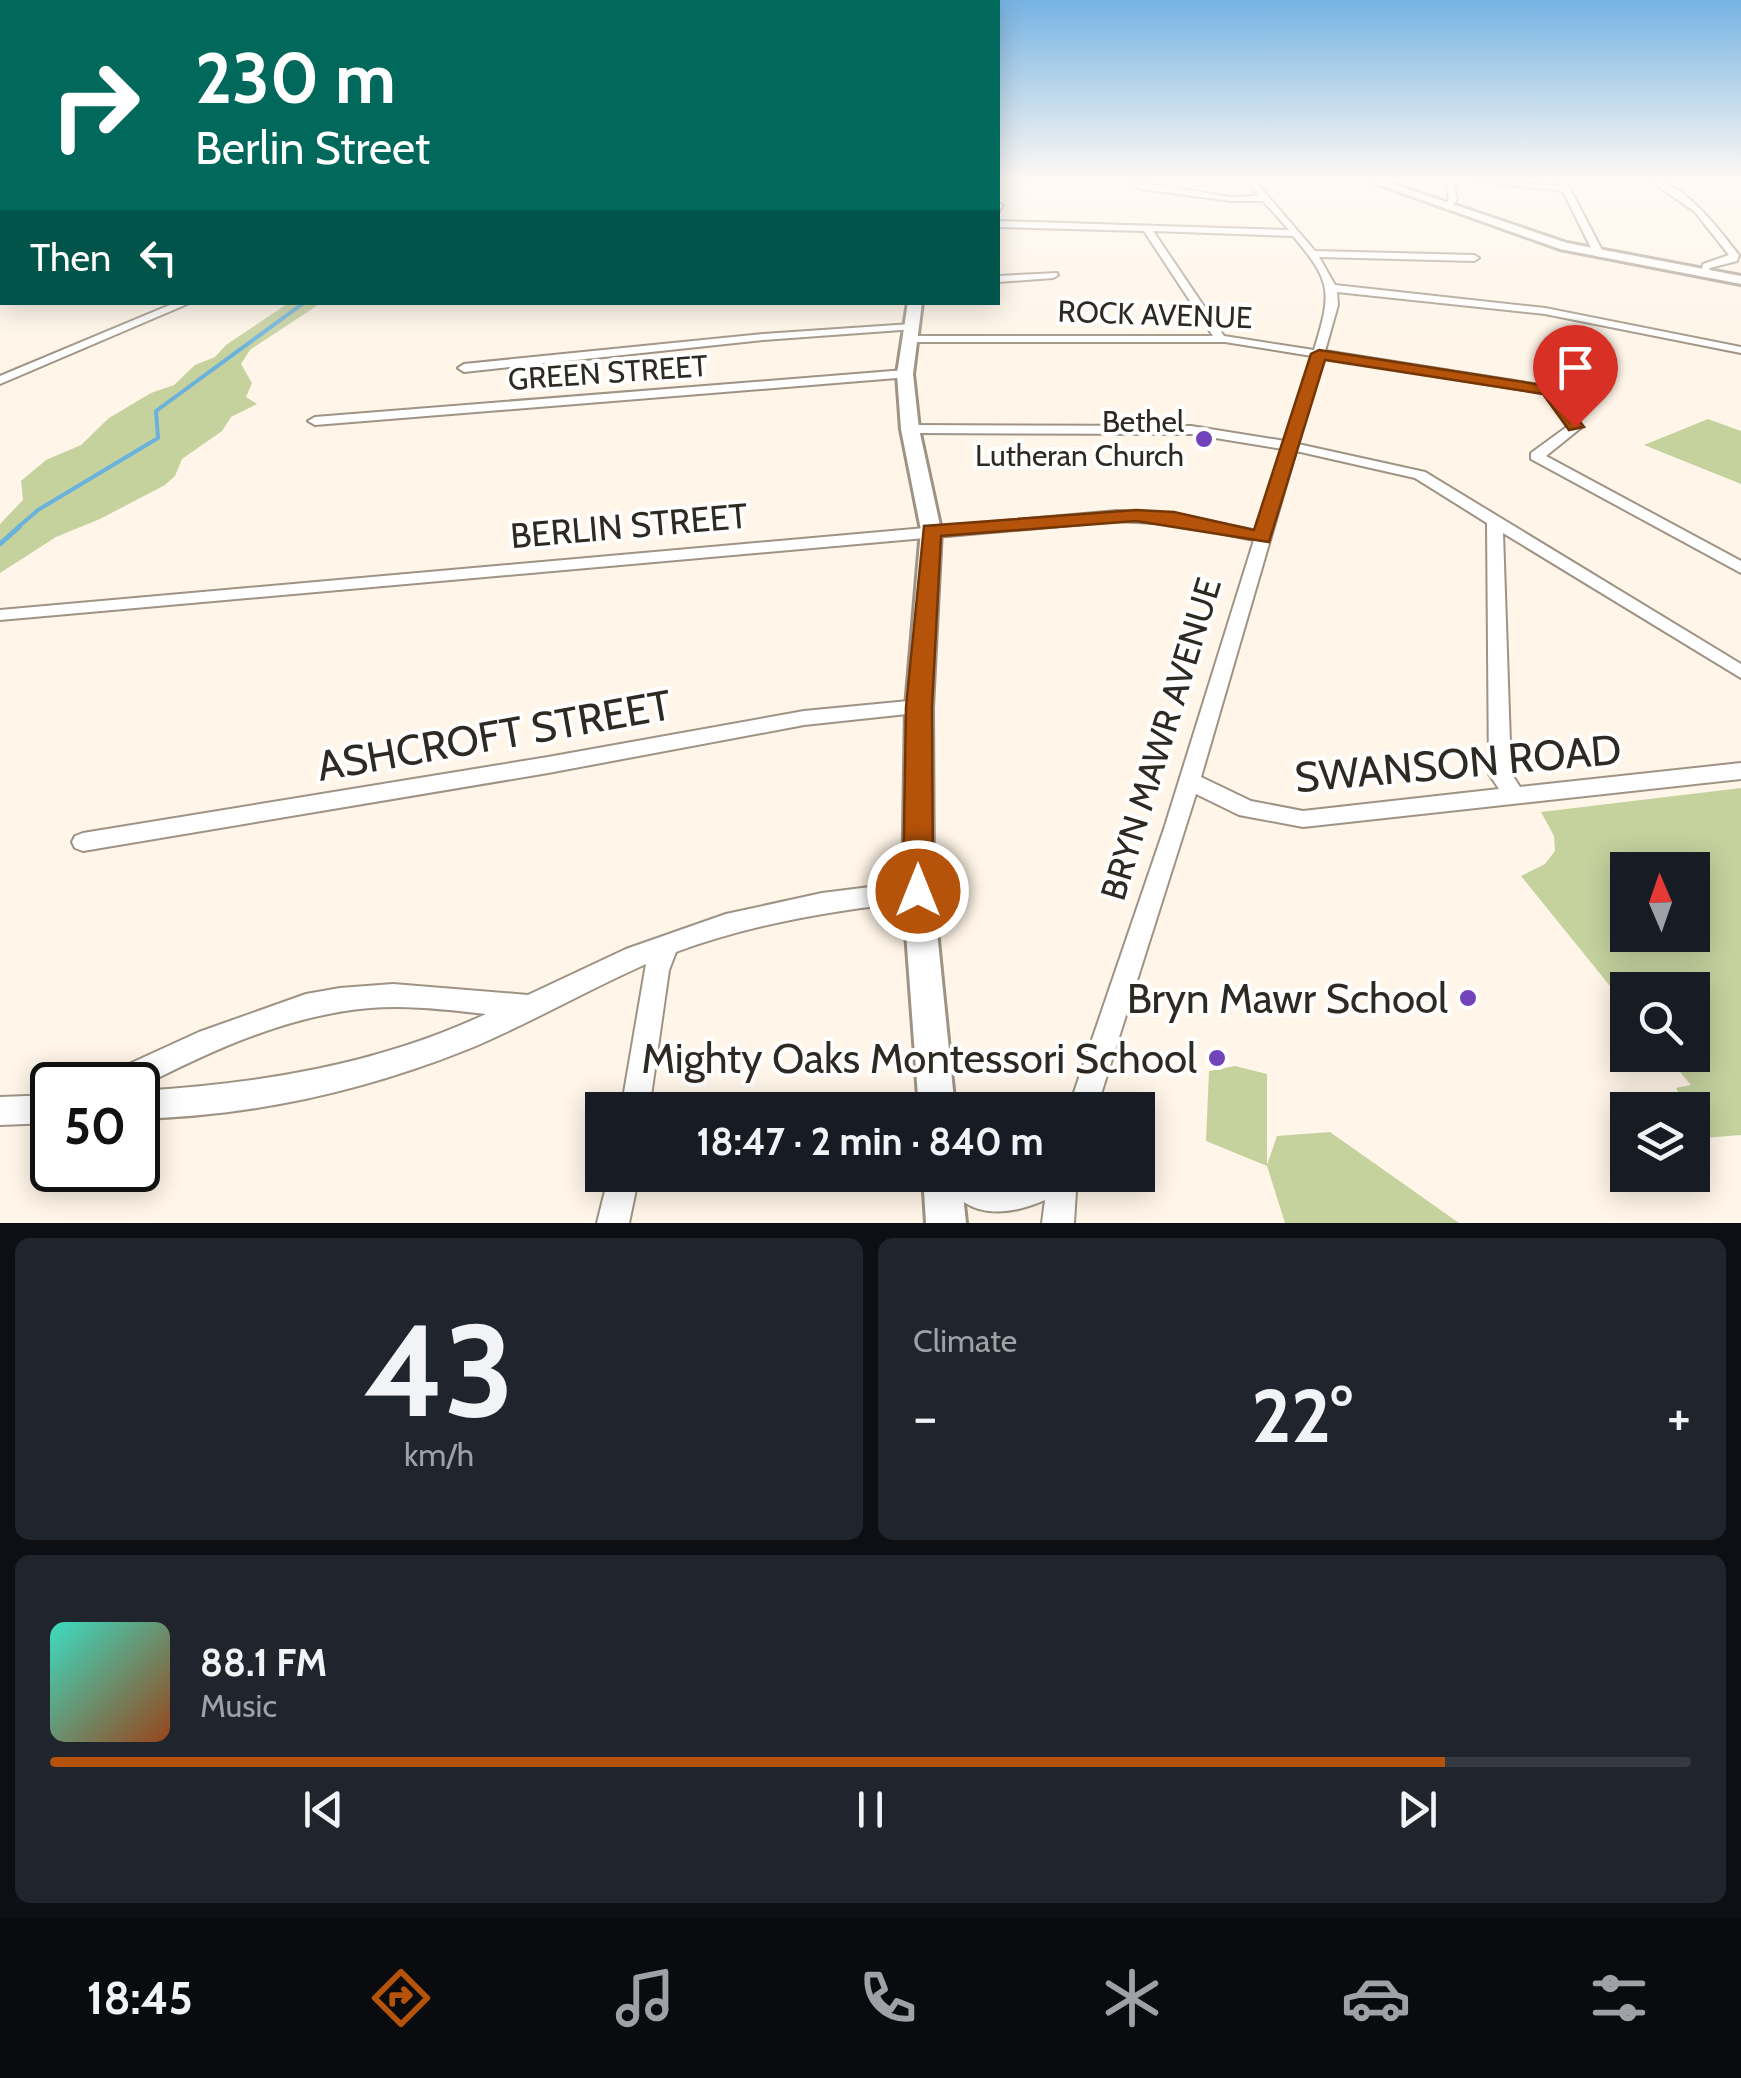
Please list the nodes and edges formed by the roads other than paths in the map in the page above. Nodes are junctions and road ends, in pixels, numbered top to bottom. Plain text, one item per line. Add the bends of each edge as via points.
1 (1153, 238) edge
2 (1297, 238) edge
3 (1535, 238) edge
4 (1590, 238) edge
5 (1720, 238) edge
6 (1311, 254) junction
7 (1598, 254) junction
8 (1474, 258) dead end
9 (1053, 274) dead end
10 (1704, 274) junction
11 (1000, 278) edge
12 (1741, 280) edge
13 (1332, 288) junction
14 (181, 305) edge
15 (915, 305) edge
16 (910, 333) junction
17 (1222, 339) junction
18 (1741, 350) edge
19 (1319, 354) junction
20 (464, 368) dead end
21 (905, 374) junction
22 (0, 380) edge
23 (315, 420) dead end
24 (910, 429) junction
25 (1290, 446) junction
26 (1495, 519) junction
27 (931, 530) junction
28 (1262, 538) junction
29 (1741, 568) edge
30 (0, 615) edge
31 (1741, 672) edge
32 (919, 707) junction
33 (1741, 771) edge
34 (1190, 781) junction
35 (1515, 798) junction
36 (83, 842) dead end
37 (918, 891) junction
38 (667, 944) junction
39 (530, 1007) junction
40 (160, 1064) edge
41 (638, 1092) edge
42 (935, 1092) edge
43 (1088, 1092) edge
44 (160, 1103) edge
45 (30, 1109) edge
46 (0, 1111) edge
47 (620, 1192) edge
48 (943, 1192) edge
49 (977, 1192) edge
50 (1027, 1192) edge
51 (1059, 1192) edge
52 (613, 1223) edge
53 (946, 1223) edge
54 (1058, 1223) edge

1 - 17 street
2 - 6 street
3 - 7 main road
4 - 7 street
5 - 10 street via 1732,260 1706,266
6 - 8 street
6 - 13 street
7 - 10 main road
9 - 11 street
10 - 12 main road
13 - 18 street via 1545,311
13 - 19 street, BRYN MAWR AVENUE
14 - 22 street
15 - 16 main road
16 - 17 street, ROCK AVENUE
16 - 20 street, ROCK AVENUE via 763,337
16 - 21 main road
17 - 19 street, ROCK AVENUE
19 - 25 street, BRYN MAWR AVENUE
19 - 29 street, ROCK AVENUE via 1548,390 1575,427 1536,456
21 - 23 street, GREEN STREET
21 - 24 main road
24 - 25 street via 1184,430
24 - 27 main road
25 - 26 street via 1427,477
25 - 28 street, BRYN MAWR AVENUE
26 - 31 street
26 - 35 street via 1500,774
27 - 28 street, BERLIN STREET via 1136,516
27 - 30 street, BERLIN STREET
27 - 32 main road
28 - 34 street, BRYN MAWR AVENUE
32 - 36 street, ASHCROFT STREET via 804,718
32 - 37 main road
33 - 35 street, SWANSON ROAD
34 - 35 street, SWANSON ROAD via 1247,809 1287,819
34 - 43 street, BRYN MAWR AVENUE
37 - 38 street via 784,912
37 - 42 main road
38 - 39 street
38 - 41 street via 656,970
39 - 40 street via 396,996 315,1005
39 - 44 street via 430,1051 323,1082
45 - 46 street
47 - 52 street
48 - 53 main road
49 - 50 street via 1010,1198
51 - 54 street

